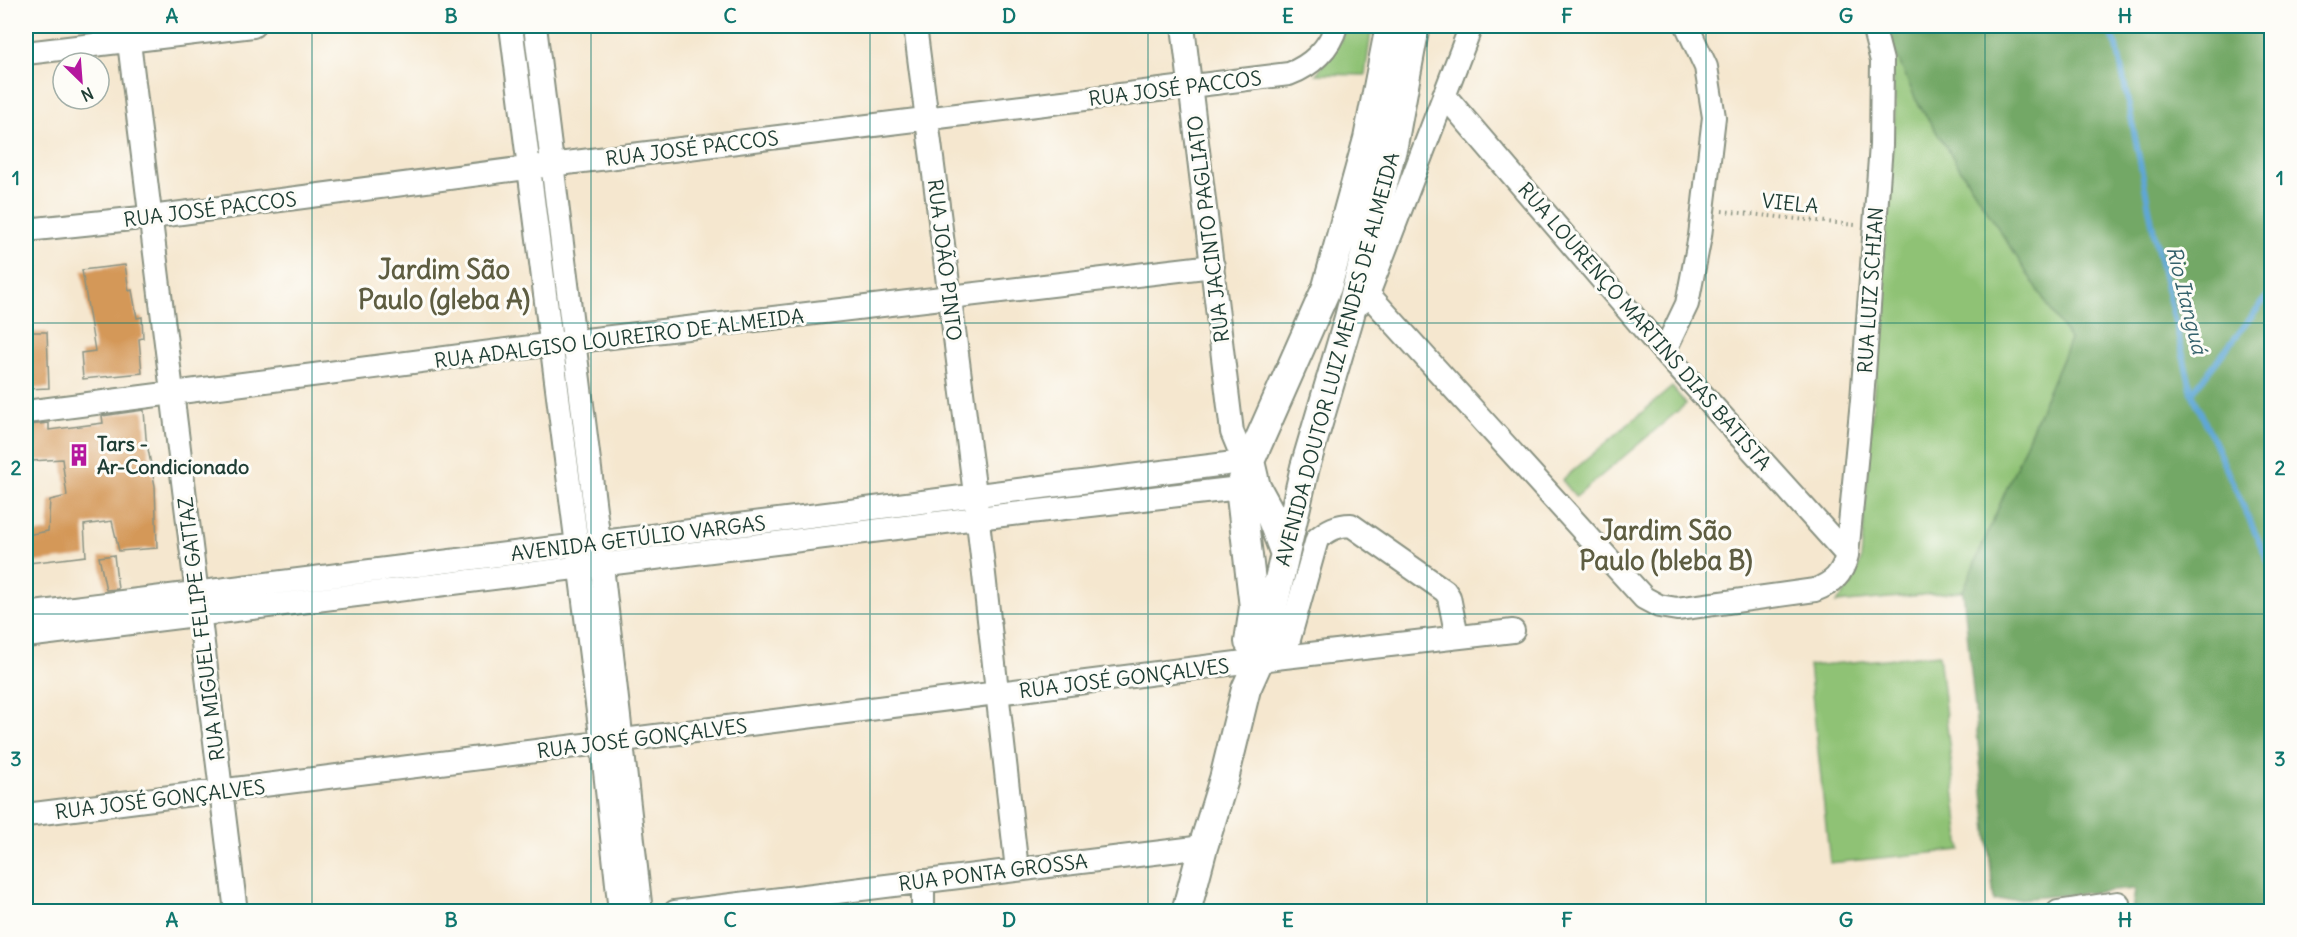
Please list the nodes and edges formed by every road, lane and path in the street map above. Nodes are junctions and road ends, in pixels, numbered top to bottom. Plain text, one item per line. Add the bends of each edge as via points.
1 (253, 26) edge
2 (511, 26) edge
3 (535, 26) edge
4 (915, 26) edge
5 (1183, 26) edge
6 (1336, 26) edge
7 (1390, 26) edge
8 (1415, 26) edge
9 (1471, 26) edge
10 (1687, 26) edge
11 (1873, 26) edge
12 (128, 33) edge
13 (26, 53) edge
14 (1191, 86) junction
15 (1444, 95) junction
16 (928, 120) junction
17 (553, 165) junction
18 (529, 168) junction
19 (1703, 209) junction
20 (151, 218) junction
21 (1875, 226) junction
22 (26, 230) edge
23 (1375, 252) junction
24 (1213, 266) junction
25 (1368, 294) junction
26 (950, 298) junction
27 (1349, 318) junction
28 (563, 343) junction
29 (1664, 352) junction
30 (172, 394) junction
31 (26, 412) edge
32 (1232, 432) junction
33 (1261, 436) junction
34 (1305, 467) junction
35 (1249, 479) junction
36 (975, 494) junction
37 (977, 518) junction
38 (588, 544) junction
39 (1285, 554) junction
40 (1846, 555) junction
41 (602, 566) junction
42 (579, 569) junction
43 (198, 603) junction
44 (26, 614) edge
45 (1513, 631) dead end
46 (26, 636) edge
47 (1457, 637) junction
48 (1259, 667) junction
49 (997, 694) junction
50 (611, 742) junction
51 (221, 791) junction
52 (26, 815) edge
53 (1203, 847) junction
54 (1017, 870) junction
55 (923, 881) junction
56 (2118, 903) dead end
57 (236, 912) edge
58 (620, 912) edge
59 (641, 912) edge
60 (675, 912) edge
61 (923, 912) edge
62 (1186, 912) edge
63 (2058, 912) edge

1 - 12 street
2 - 18 street
3 - 17 street
4 - 16 street, RUA JOÃO PINTO
5 - 14 street, RUA JACINTO PAGLIATO
6 - 14 street, RUA JOSÉ PACCOS via 1327,46 1300,70
7 - 33 main road, AVENIDA DOUTOR LUIZ MENDES DE ALMEIDA via 1368,138 1327,287
8 - 23 main road, AVENIDA DOUTOR LUIZ MENDES DE ALMEIDA
9 - 15 street
10 - 19 street via 1706,67 1714,117
11 - 21 street, RUA LUIZ SCHIAN via 1882,61
12 - 13 street
12 - 20 street, RUA MIGUEL FELIPE GATTAZ
14 - 16 street, RUA JOSÉ PACCOS
14 - 24 street, RUA JACINTO PAGLIATO
15 - 23 street
15 - 29 street, RUA LOURENÇO MARTINS DIAS BATISTA
16 - 17 street, RUA JOSÉ PACCOS
16 - 26 street, RUA JOÃO PINTO
17 - 18 street, RUA JOSÉ PACCOS
17 - 28 street
18 - 20 street, RUA JOSÉ PACCOS
18 - 28 street
19 - 21 path, VIELA
19 - 29 street via 1687,304
20 - 22 street, RUA JOSÉ PACCOS
20 - 30 street, RUA MIGUEL FELIPE GATTAZ
21 - 40 street, RUA LUIZ SCHIAN
23 - 25 street
23 - 27 main road, AVENIDA DOUTOR LUIZ MENDES DE ALMEIDA
24 - 26 street, RUA ADALGISO LOUREIRO DE ALMEIDA
24 - 32 street, RUA JACINTO PAGLIATO
25 - 27 street
25 - 40 street via 1651,602 1677,609 1815,590 1838,577
26 - 28 street, RUA ADALGISO LOUREIRO DE ALMEIDA
26 - 36 street, RUA JOÃO PINTO
27 - 34 main road, AVENIDA DOUTOR LUIZ MENDES DE ALMEIDA
28 - 30 street, RUA ADALGISO LOUREIRO DE ALMEIDA
28 - 38 street
29 - 40 street, RUA LOURENÇO MARTINS DIAS BATISTA
30 - 31 street, RUA ADALGISO LOUREIRO DE ALMEIDA
30 - 43 street, RUA MIGUEL FELIPE GATTAZ
32 - 33 street via 1242,440
32 - 35 street, RUA JACINTO PAGLIATO
33 - 35 main road, AVENIDA DOUTOR LUIZ MENDES DE ALMEIDA
34 - 35 main road via 1282,481
34 - 39 main road, AVENIDA DOUTOR LUIZ MENDES DE ALMEIDA
35 - 36 street, AVENIDA GETÚLIO VARGAS
35 - 37 street, AVENIDA GETÚLIO VARGAS
35 - 39 main road via 1268,509
35 - 48 main road, AVENIDA DOUTOR LUIZ MENDES DE ALMEIDA
36 - 37 street, RUA JOÃO PINTO
36 - 38 street, AVENIDA GETÚLIO VARGAS
37 - 41 street, AVENIDA GETÚLIO VARGAS
37 - 49 street
38 - 41 street
38 - 42 street
38 - 43 street, AVENIDA GETÚLIO VARGAS
39 - 48 main road, AVENIDA DOUTOR LUIZ MENDES DE ALMEIDA
41 - 42 street, AVENIDA GETÚLIO VARGAS
41 - 50 street
42 - 43 street, AVENIDA GETÚLIO VARGAS
42 - 50 street
43 - 44 street, AVENIDA GETÚLIO VARGAS
43 - 46 street, AVENIDA GETÚLIO VARGAS
43 - 51 street, RUA MIGUEL FELIPE GATTAZ
45 - 47 street, RUA JOSÉ GONÇALVES
47 - 48 street, RUA JOSÉ GONÇALVES
47 - 48 street via 1445,591 1351,525 1341,525 1317,539
48 - 49 street, RUA JOSÉ GONÇALVES
48 - 53 main road, AVENIDA DOUTOR LUIZ MENDES DE ALMEIDA
49 - 50 street, RUA JOSÉ GONÇALVES
49 - 54 street
50 - 51 street, RUA JOSÉ GONÇALVES
50 - 58 street
50 - 59 street
51 - 52 street, RUA JOSÉ GONÇALVES
51 - 57 street, RUA MIGUEL FELIPE GATTAZ
53 - 54 street, RUA PONTA GROSSA
53 - 62 main road, AVENIDA DOUTOR LUIZ MENDES DE ALMEIDA
54 - 55 street, RUA PONTA GROSSA
55 - 60 street, RUA PONTA GROSSA
55 - 61 street
56 - 63 street

